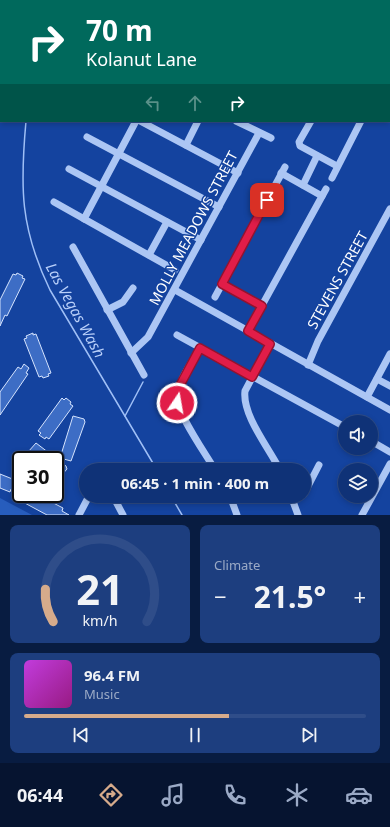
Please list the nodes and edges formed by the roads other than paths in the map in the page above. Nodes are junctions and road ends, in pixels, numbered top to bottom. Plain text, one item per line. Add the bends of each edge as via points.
1 (135, 122) edge
2 (198, 122) edge
3 (239, 122) edge
4 (310, 122) edge
5 (360, 122) edge
6 (154, 124) edge
7 (259, 133) junction
8 (87, 137) dead end
9 (271, 138) dead end
10 (186, 145) junction
11 (118, 154) junction
12 (318, 156) junction
13 (337, 166) junction
14 (69, 169) dead end
15 (238, 173) junction
16 (332, 178) dead end
17 (303, 185) junction
18 (101, 186) junction
19 (326, 189) dead end
20 (322, 196) junction
21 (54, 202) dead end
22 (219, 207) junction
23 (390, 208) edge
24 (84, 219) junction
25 (167, 222) junction
26 (201, 240) junction
27 (73, 248) dead end
28 (149, 255) junction
29 (176, 270) dead end
30 (222, 284) junction
31 (133, 288) dead end
32 (174, 290) junction
33 (215, 297) dead end
34 (262, 306) junction
35 (107, 310) junction
36 (248, 331) junction
37 (176, 335) dead end
38 (270, 344) junction
39 (200, 348) junction
40 (131, 353) junction
41 (390, 354) edge
42 (308, 365) junction
43 (144, 375) dead end
44 (252, 377) junction
45 (377, 379) junction
46 (390, 386) edge
47 (367, 397) junction
48 (390, 410) edge
49 (338, 423) edge
50 (378, 445) edge
51 (390, 452) edge
52 (211, 463) edge
53 (276, 463) edge
54 (390, 464) edge
55 (319, 465) dead end
56 (311, 480) edge
57 (85, 503) edge
58 (116, 503) edge
59 (233, 503) edge
60 (294, 503) edge
61 (79, 515) edge
62 (124, 515) edge
63 (238, 515) edge
64 (298, 515) edge
65 (362, 515) edge

1 - 11 street
2 - 10 street
3 - 7 street
4 - 12 street via 299,142 300,146
5 - 13 street
6 - 10 street
7 - 9 street
7 - 15 street, MOLLY MEADOWS STREET
8 - 11 street
10 - 15 street
11 - 18 street
11 - 22 street
12 - 13 street
12 - 17 street
13 - 16 street
14 - 18 street
15 - 22 street, MOLLY MEADOWS STREET
17 - 20 street
17 - 30 street via 283,170
18 - 24 street
18 - 25 street
19 - 20 street
20 - 34 street
21 - 24 street
22 - 26 street, MOLLY MEADOWS STREET
23 - 42 street, STEVENS STREET via 318,341
24 - 28 street
25 - 26 street
25 - 28 street
26 - 32 street, MOLLY MEADOWS STREET
27 - 35 street
28 - 29 street
30 - 33 street
30 - 34 street
31 - 35 street via 123,302
32 - 36 street
32 - 40 street, MOLLY MEADOWS STREET via 148,337
34 - 36 street
35 - 40 street
36 - 38 street
37 - 39 street
38 - 42 street
38 - 44 street
39 - 44 street
39 - 52 street via 178,389 177,403
40 - 43 street
41 - 45 street
42 - 47 street
44 - 49 street
44 - 53 street via 244,397 247,411
45 - 46 street
45 - 47 street
47 - 48 street
50 - 51 street
54 - 65 street
55 - 56 street
57 - 61 street
58 - 62 street
59 - 63 street
60 - 64 street

